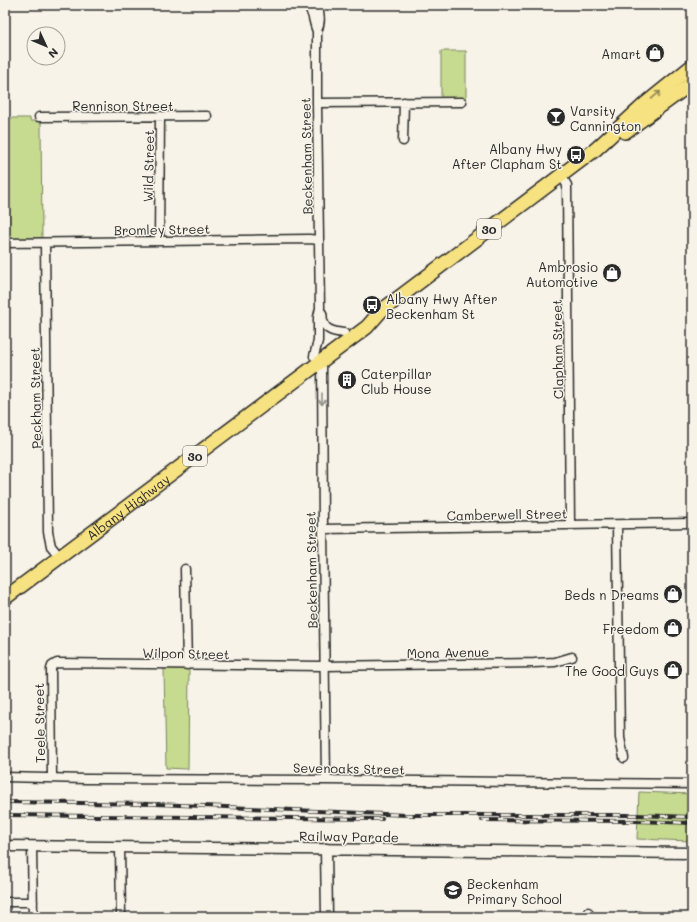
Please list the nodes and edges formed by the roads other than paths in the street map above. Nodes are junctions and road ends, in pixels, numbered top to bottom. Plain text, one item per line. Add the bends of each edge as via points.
1 (307, 5) edge
2 (317, 5) edge
3 (317, 31) junction
4 (692, 66) edge
5 (692, 83) edge
6 (404, 102) junction
7 (462, 102) dead end
8 (317, 103) junction
9 (160, 116) junction
10 (206, 116) dead end
11 (39, 117) dead end
12 (403, 141) dead end
13 (596, 149) junction
14 (561, 175) junction
15 (319, 240) junction
16 (159, 241) junction
17 (5, 243) edge
18 (45, 243) junction
19 (320, 308) junction
20 (381, 311) junction
21 (344, 333) junction
22 (318, 358) junction
23 (692, 523) edge
24 (570, 525) junction
25 (617, 525) junction
26 (323, 529) junction
27 (55, 551) junction
28 (184, 569) dead end
29 (5, 587) edge
30 (5, 598) edge
31 (572, 657) dead end
32 (187, 665) junction
33 (324, 666) junction
34 (51, 669) joint
35 (624, 758) dead end
36 (5, 777) edge
37 (52, 778) junction
38 (326, 780) junction
39 (692, 784) edge
40 (5, 846) edge
41 (32, 846) junction
42 (120, 847) junction
43 (326, 849) junction
44 (692, 852) edge
45 (5, 902) edge
46 (33, 902) junction
47 (33, 917) edge
48 (121, 917) edge
49 (327, 917) edge

1 - 3 street via 312,12
2 - 3 street, Beckenham Street via 320,17
3 - 8 street, Beckenham Street
13 -> 4 highway, Albany Highway / 30
5 - 13 highway, Albany Highway / 30 via 623,133
6 - 7 street
6 - 8 street
6 - 12 street
8 - 15 street, Beckenham Street
9 - 10 street, Rennison Street
9 - 11 street, Rennison Street
9 - 16 street, Wild Street
13 - 14 highway, Albany Highway / 30
14 - 20 highway, Albany Highway / 30
14 - 24 street, Clapham Street via 567,185
15 - 16 street, Bromley Street
15 - 19 street, Beckenham Street
16 - 18 street, Bromley Street
17 - 18 street, Bromley Street
18 - 27 street, Peckham Street via 48,532 51,546
19 - 21 street, Beckenham Street via 326,327
19 - 22 street, Beckenham Street
20 - 21 highway, Albany Highway / 30
20 - 22 highway, Albany Highway / 30 via 367,327
21 - 22 highway, Albany Highway / 30
22 -> 26 street, Beckenham Street
22 - 27 highway, Albany Highway / 30
22 - 30 highway, Albany Highway / 30
23 - 25 street, Camberwell Street
24 - 25 street, Camberwell Street
24 - 26 street, Camberwell Street
25 - 35 street via 620,738
26 - 33 street, Beckenham Street
27 - 29 highway, Albany Highway / 30
28 - 32 street
31 - 33 street, Mona Avenue via 555,662 534,663
32 - 33 street, Wilpon Street
32 - 34 street, Wilpon Street via 57,663
33 - 38 street, Beckenham Street
34 - 37 street, Teele Street
36 - 37 street, Sevenoaks Street
37 - 38 street, Sevenoaks Street
38 - 39 street, Sevenoaks Street
40 - 41 street, Railway Parade
41 - 42 street, Railway Parade
41 - 46 street
42 - 43 street, Railway Parade
42 - 48 street
43 - 44 street, Railway Parade
43 - 49 street
45 - 46 street
46 - 47 street

